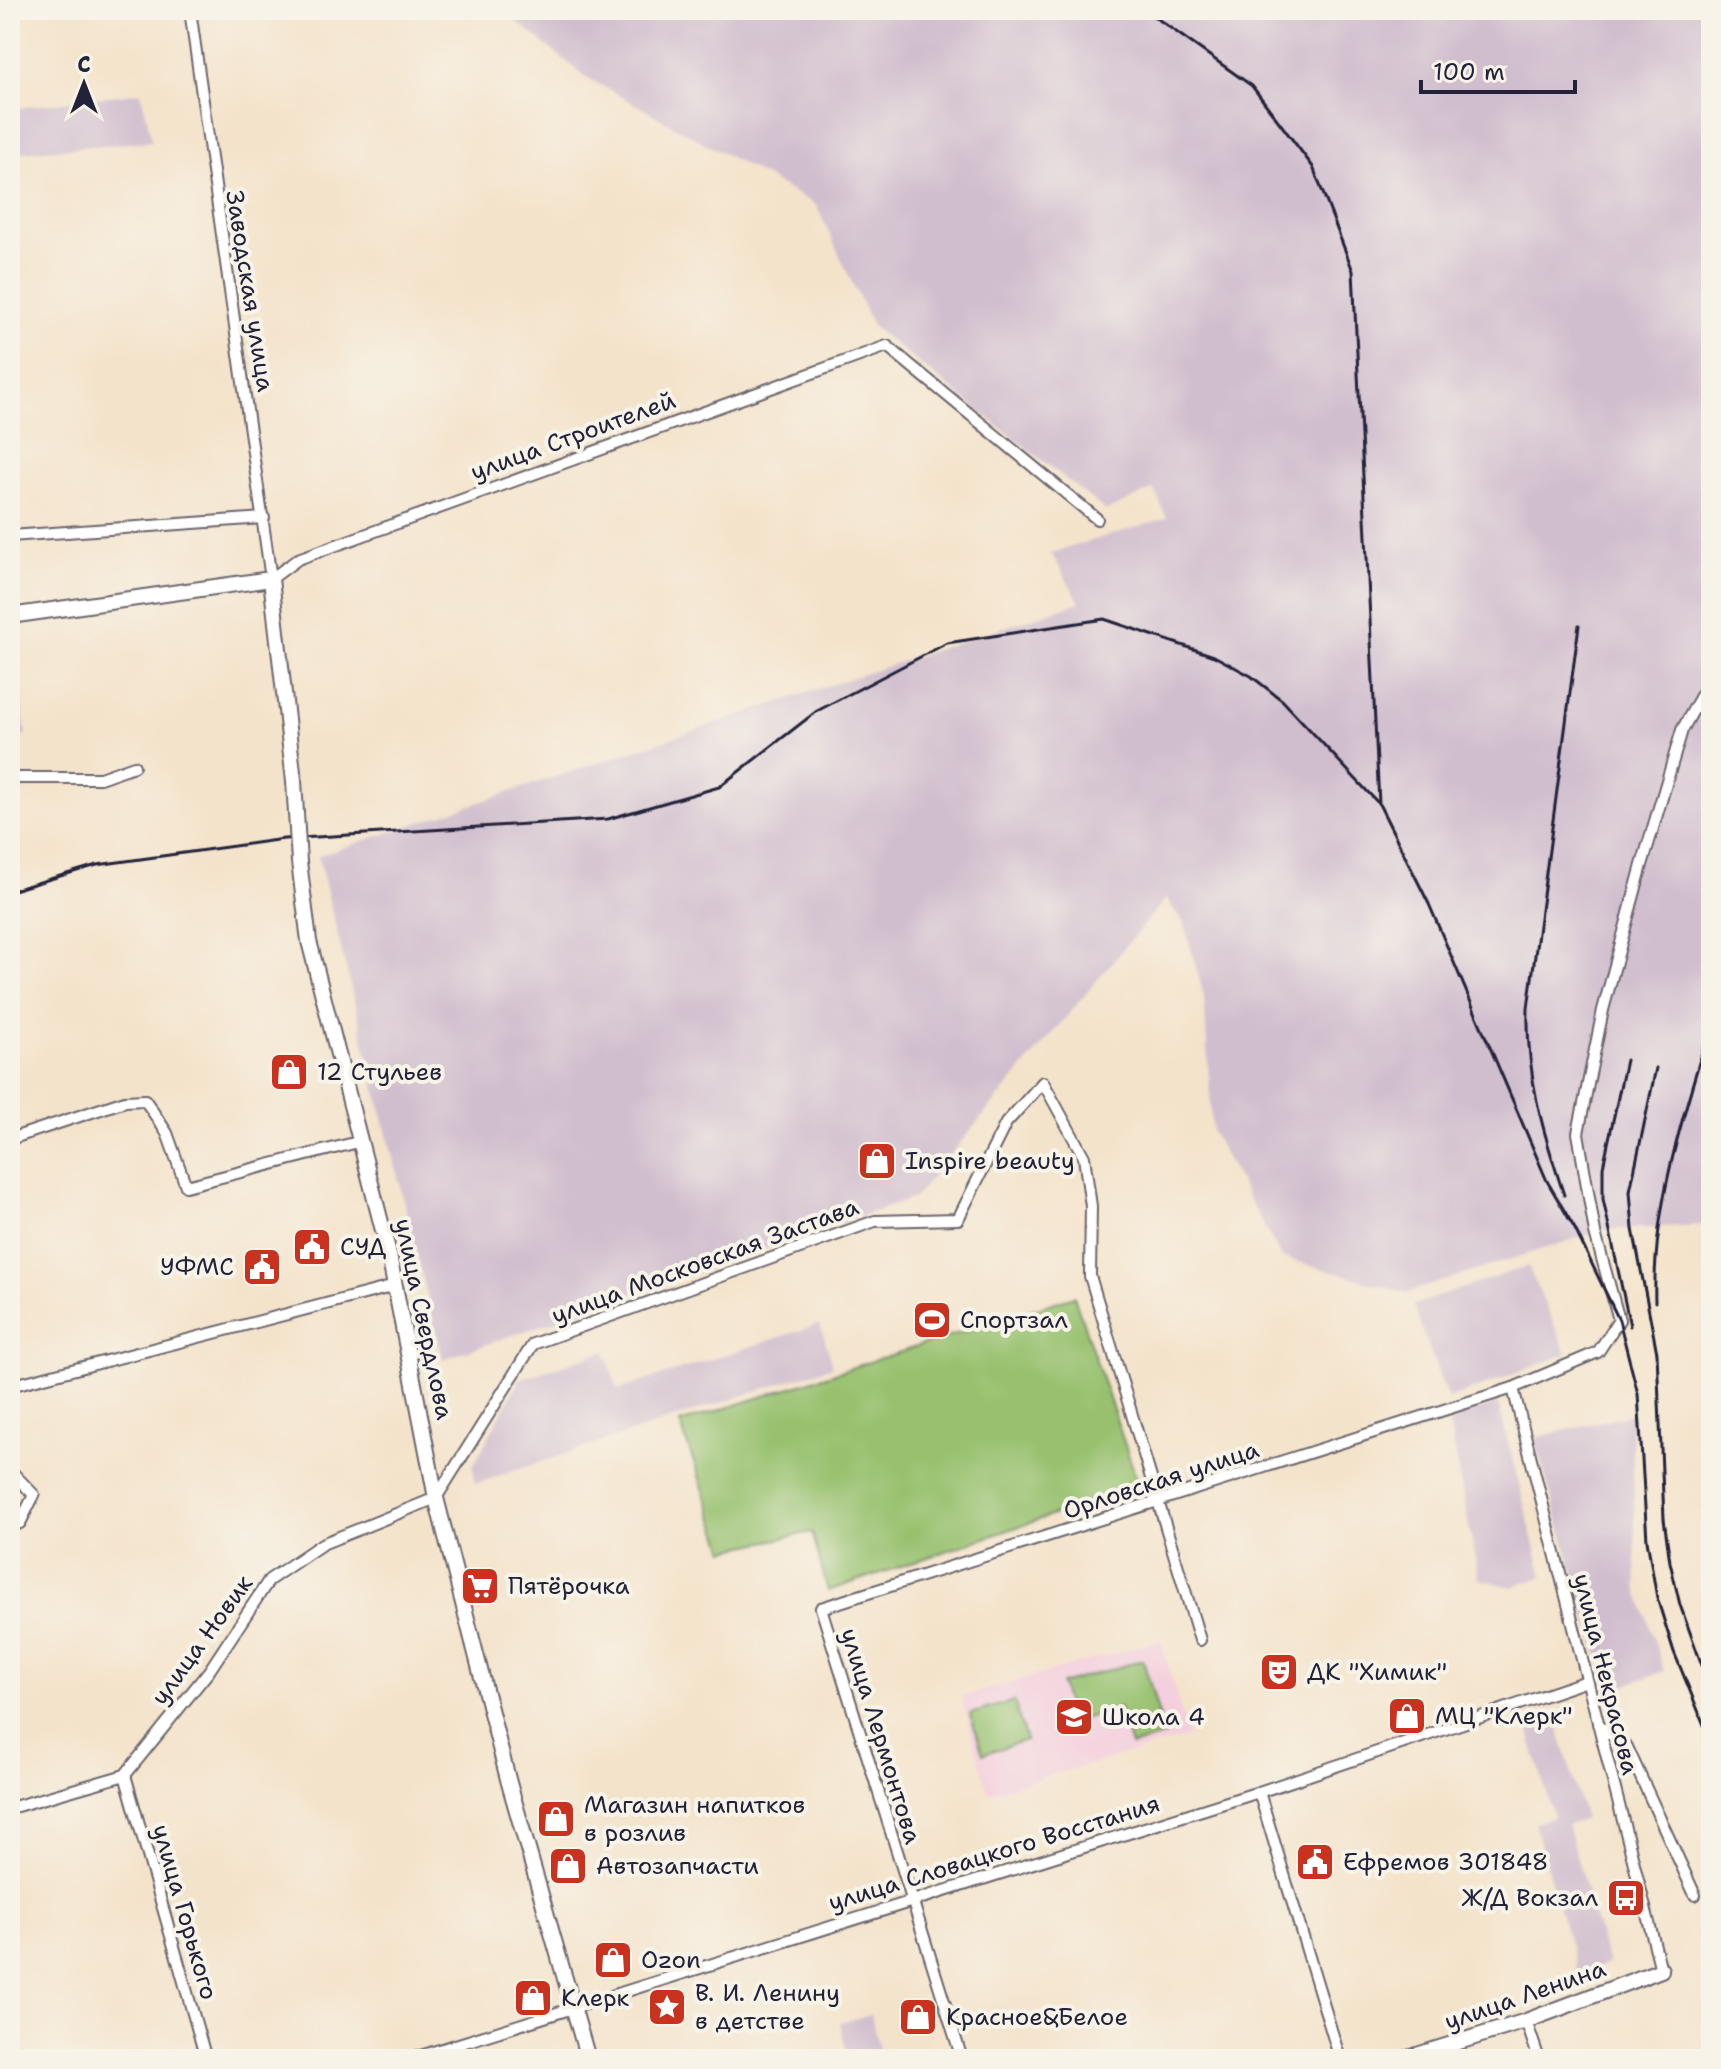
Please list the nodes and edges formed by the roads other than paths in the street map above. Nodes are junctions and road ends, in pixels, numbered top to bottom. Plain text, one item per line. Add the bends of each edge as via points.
1 (190, 10) edge
2 (264, 518) junction
3 (1097, 519) dead end
4 (10, 536) edge
5 (271, 579) junction
6 (10, 616) edge
7 (1711, 678) edge
8 (134, 766) dead end
9 (10, 785) edge
10 (10, 1139) edge
11 (362, 1141) junction
12 (395, 1286) junction
13 (10, 1386) edge
14 (1513, 1388) junction
15 (10, 1470) edge
16 (436, 1498) junction
17 (1157, 1503) junction
18 (10, 1526) edge
19 (821, 1608) joint
20 (1200, 1640) dead end
21 (1587, 1681) junction
22 (1598, 1724) junction
23 (125, 1775) junction
24 (1259, 1792) junction
25 (10, 1808) edge
26 (1695, 1895) dead end
27 (911, 1900) junction
28 (1661, 1970) joint
29 (575, 2008) junction
30 (1526, 2021) junction
31 (206, 2059) edge
32 (411, 2059) edge
33 (588, 2059) edge
34 (962, 2059) edge
35 (1340, 2059) edge
36 (1404, 2059) edge
37 (1539, 2059) edge

1 - 2 street, Заводская улица
2 - 4 street
2 - 5 street, Заводская улица
3 - 5 street, улица Строителей via 887,346 298,559
5 - 6 main road, улица Строителей
5 - 11 main road, улица Свердлова, bridge via 309,941
7 - 14 street, Орловская улица via 1682,730 1642,865 1603,1010 1578,1133 1595,1233 1619,1320 1598,1352
8 - 9 street via 100,778 16,778
10 - 11 street via 125,1101 145,1100 167,1133 186,1186
11 - 12 main road, улица Свердлова
12 - 13 street
12 - 16 main road, улица Свердлова
14 - 17 street, Орловская улица
14 - 21 street, улица Некрасова
15 - 18 street via 34,1495 20,1523
16 - 17 street, улица Московская Застава via 533,1344 875,1221 958,1219 1006,1123 1043,1082 1084,1157 1091,1206 1090,1276
16 - 23 street, улица Новик via 322,1544 269,1580 209,1671
16 - 29 main road, улица Свердлова via 509,1783
17 - 19 street, Орловская улица
17 - 20 street
19 - 27 street, улица Лермонтова
21 - 22 street, улица Некрасова
21 - 24 street, улица Словацкого Восстания
22 - 26 street via 1627,1747
22 - 28 street, улица Некрасова
23 - 25 street
23 - 31 street, улица Горького
24 - 27 street, улица Словацкого Восстания
24 - 35 street
27 - 29 street, улица Словацкого Восстания
27 - 34 street, улица Лермонтова
28 - 30 main road, улица Ленина
29 - 32 street, улица Словацкого Восстания
29 - 33 main road, улица Свердлова
30 - 36 main road, улица Ленина
30 - 37 street

